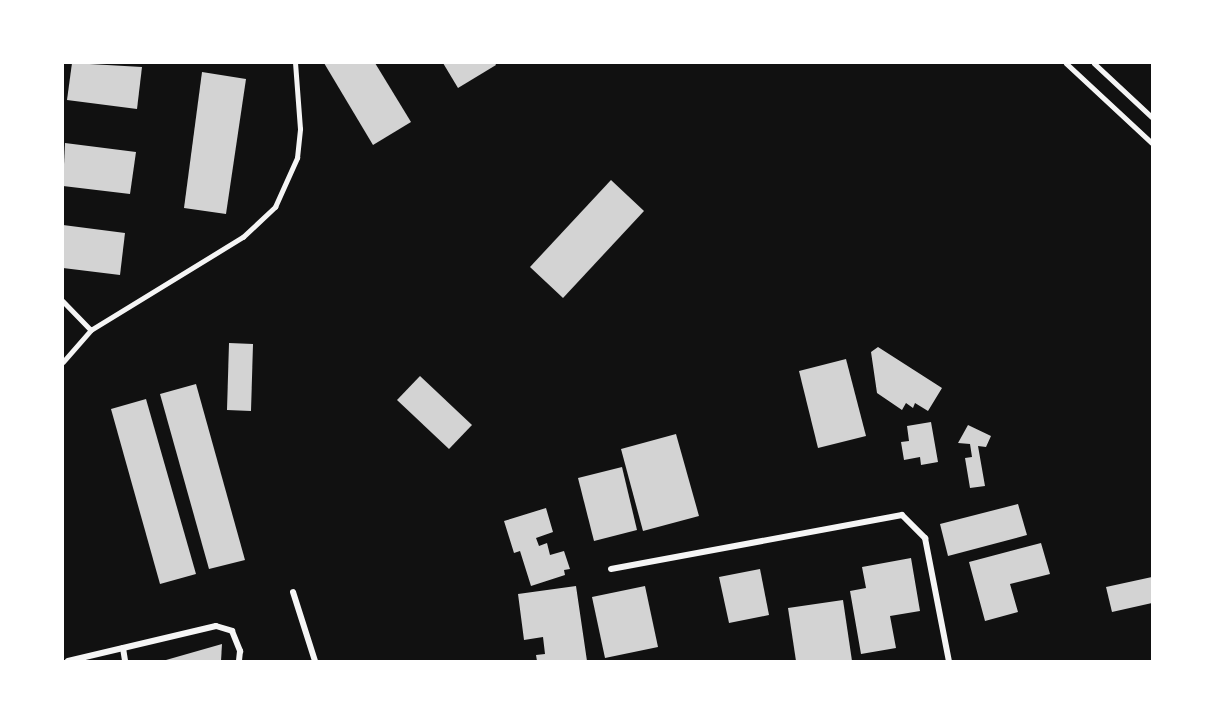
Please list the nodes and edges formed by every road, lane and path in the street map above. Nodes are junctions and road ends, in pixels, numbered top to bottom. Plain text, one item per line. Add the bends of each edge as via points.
1 (295, 63) edge
2 (1066, 63) edge
3 (1094, 63) edge
4 (1152, 117) edge
5 (1152, 143) edge
6 (63, 301) edge
7 (91, 330) junction
8 (63, 362) edge
9 (611, 569) dead end
10 (293, 592) dead end
11 (123, 648) junction
12 (68, 661) edge
13 (125, 661) edge
14 (238, 661) edge
15 (315, 661) edge
16 (949, 661) edge

1 - 7 lane via 300,129 297,158 275,207 243,237
2 - 5 lane
3 - 4 lane
6 - 7 lane
7 - 8 lane
9 - 16 street via 902,515 925,538
10 - 15 street
11 - 12 street
11 - 13 street
11 - 14 street via 216,626 232,632 240,651

